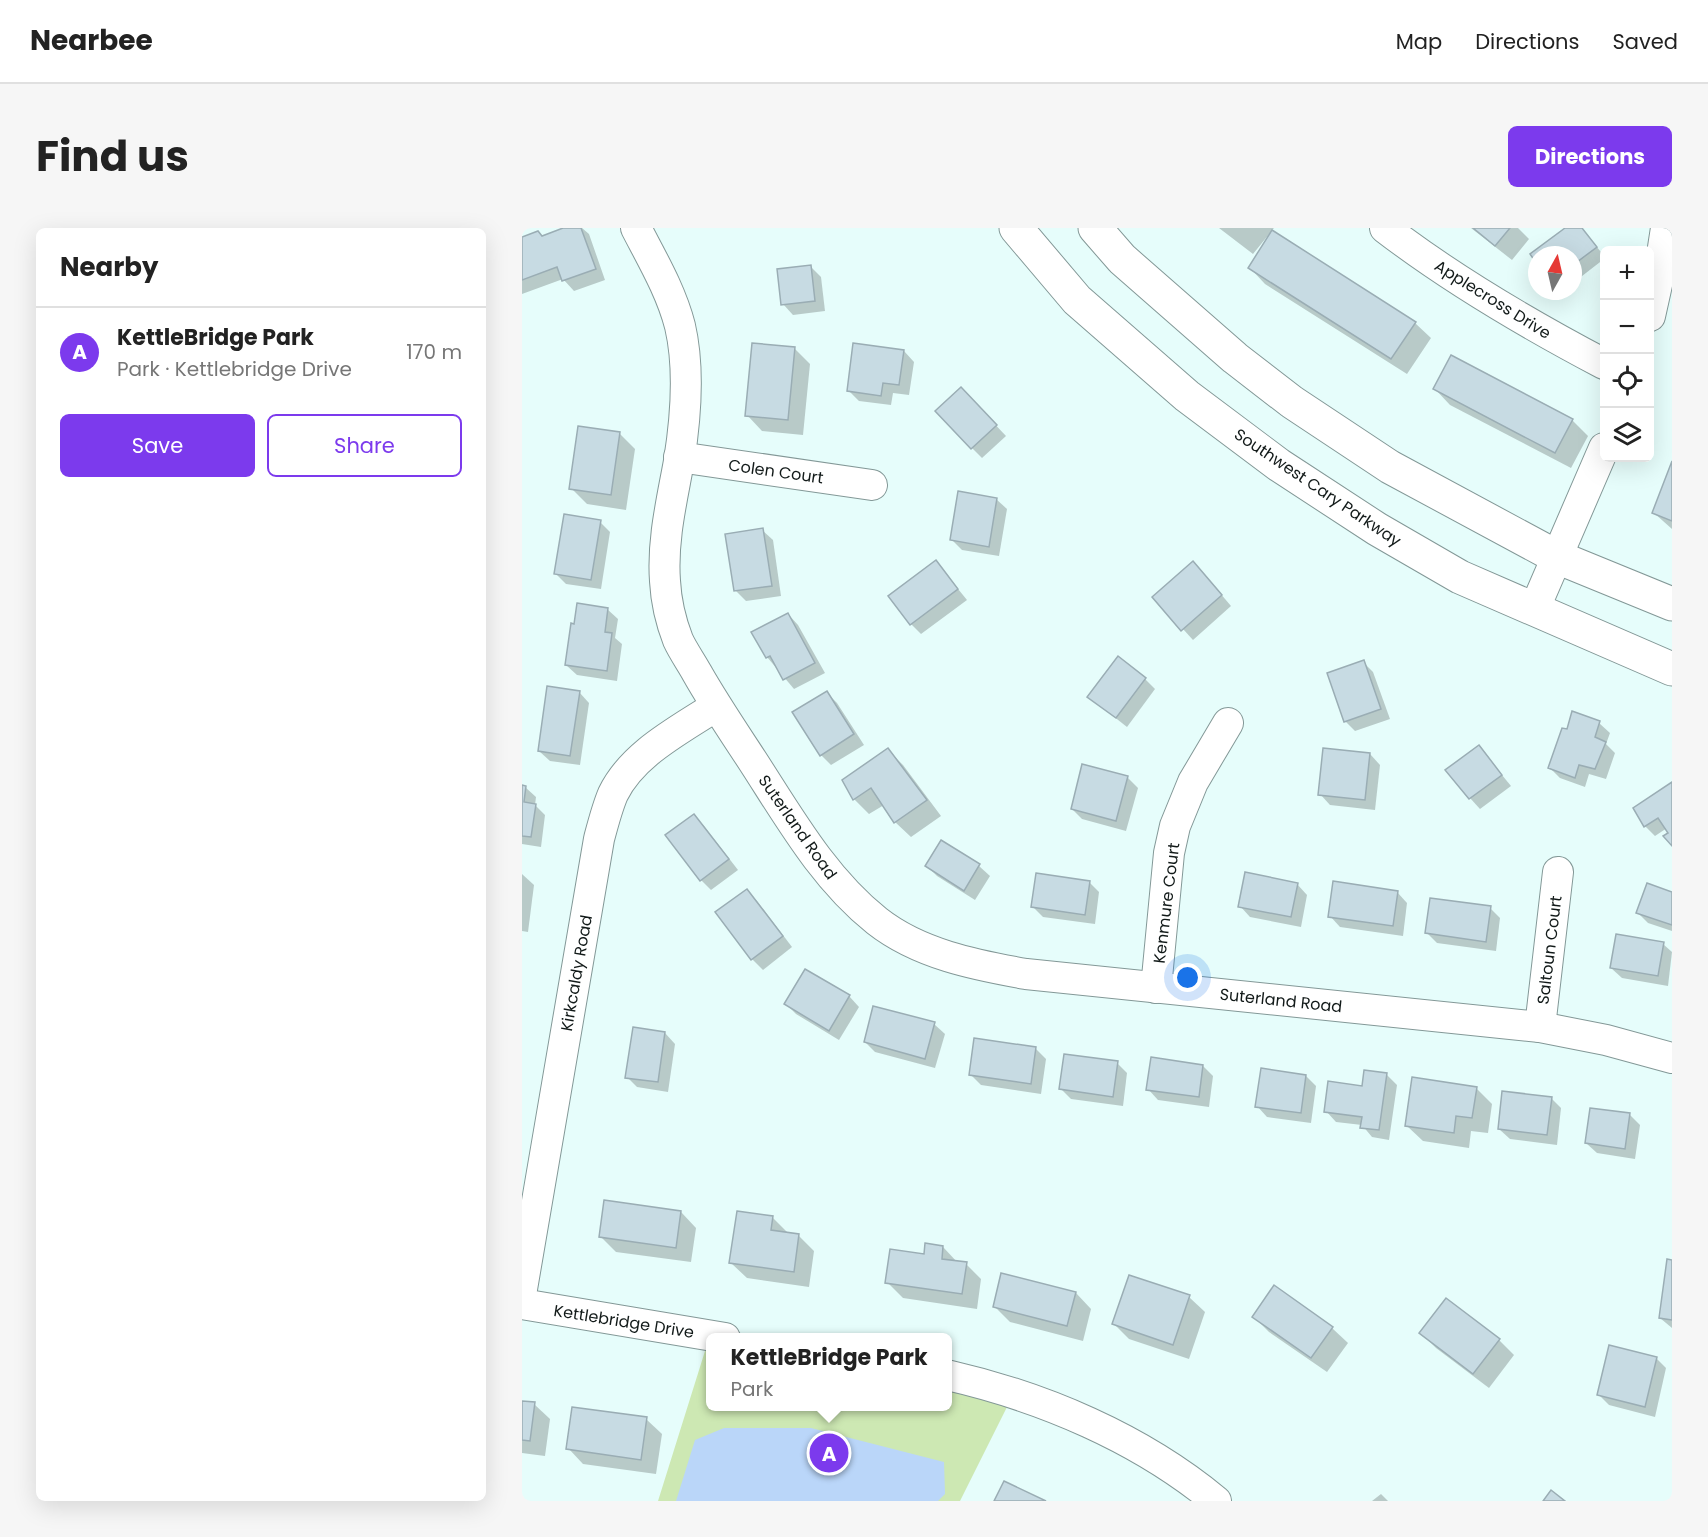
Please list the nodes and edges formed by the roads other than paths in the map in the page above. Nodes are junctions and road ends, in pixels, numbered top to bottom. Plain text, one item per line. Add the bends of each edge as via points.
1 (636, 228) edge
2 (1016, 228) edge
3 (1095, 228) edge
4 (1385, 228) edge
5 (1666, 228) edge
6 (1654, 300) edge
7 (1600, 361) edge
8 (679, 457) junction
9 (1600, 459) edge
10 (872, 485) dead end
11 (1557, 557) junction
12 (1672, 604) edge
13 (1534, 610) junction
14 (1672, 669) edge
15 (716, 706) junction
16 (1228, 723) dead end
17 (1558, 872) dead end
18 (1156, 988) junction
19 (1540, 1027) junction
20 (1672, 1058) edge
21 (522, 1289) edge
22 (522, 1304) edge
23 (706, 1335) edge
24 (952, 1376) edge
25 (1216, 1501) edge

1 - 8 street, Suterland Road via 660,273 680,325 686,388
2 - 13 main road, Southwest Cary Parkway via 1077,300 1188,396 1279,465 1460,577
3 - 11 main road via 1122,259 1235,358 1293,402 1390,467
4 - 7 street, Applecross Drive via 1481,295
5 - 6 street
8 - 10 street, Colen Court
8 - 15 street, Suterland Road via 666,530 667,600 678,640
9 - 11 street
11 - 12 main road
11 - 13 street
13 - 14 main road, Southwest Cary Parkway
15 - 18 street, Suterland Road via 821,865 879,922 913,942 983,966
15 - 21 street, Kirkcaldy Road via 636,763 614,792 606,812
16 - 18 street, Kenmure Court via 1193,782 1175,826
17 - 19 street, Saltoun Court
18 - 19 street, Suterland Road
19 - 20 street, Suterland Road
22 - 23 street, Kettlebridge Drive
24 - 25 street via 992,1386 1085,1420 1133,1445

